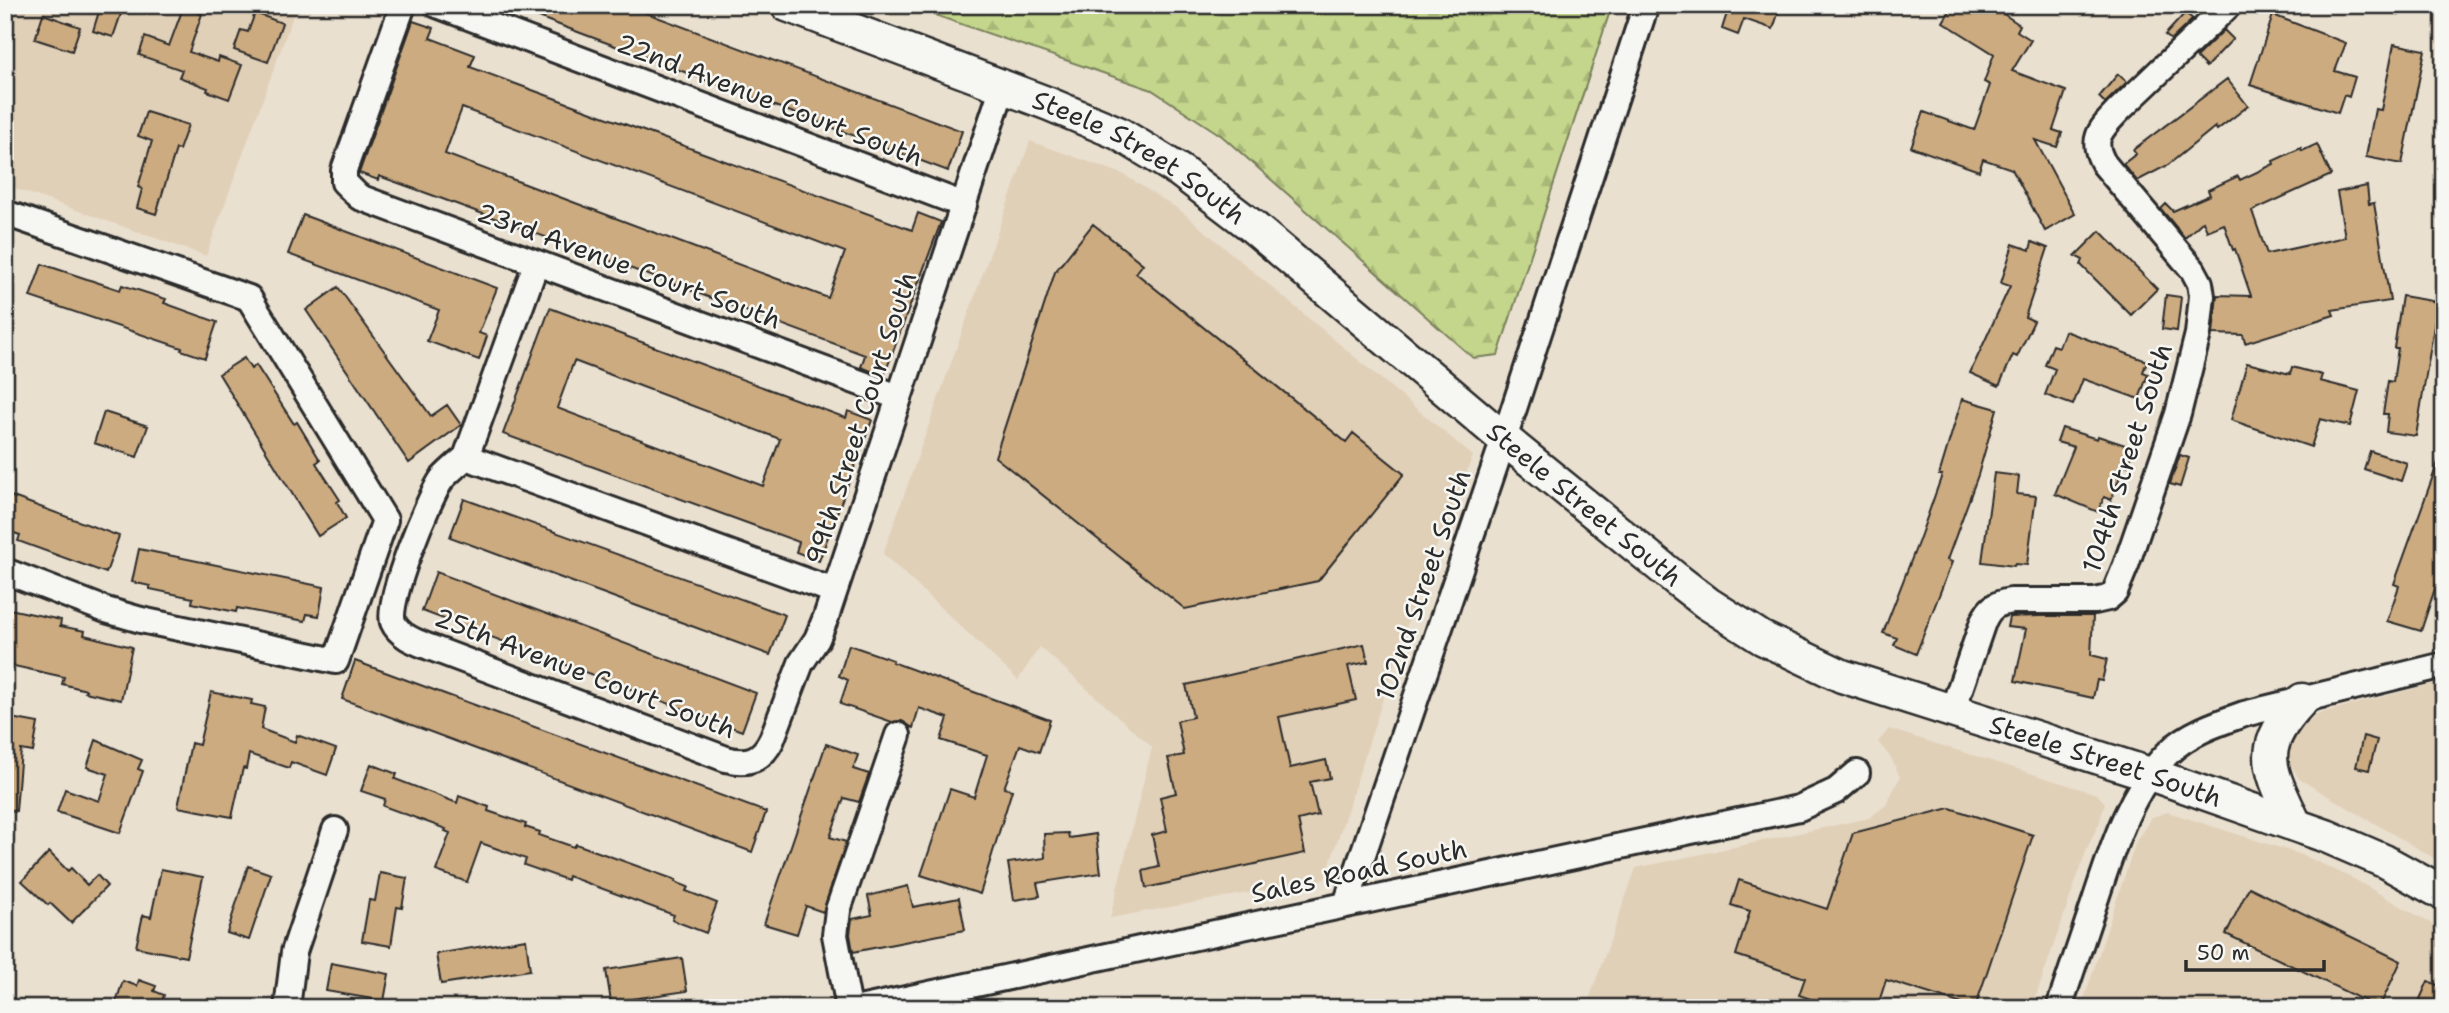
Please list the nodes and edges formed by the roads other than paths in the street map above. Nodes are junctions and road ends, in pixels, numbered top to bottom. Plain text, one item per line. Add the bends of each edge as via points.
1 (403, 5) edge
2 (437, 5) edge
3 (786, 5) edge
4 (1646, 5) edge
5 (2229, 5) edge
6 (1003, 86) junction
7 (964, 205) junction
8 (5, 213) edge
9 (536, 264) junction
10 (898, 397) junction
11 (1504, 439) junction
12 (466, 457) junction
13 (5, 571) edge
14 (834, 591) junction
15 (2444, 665) edge
16 (2302, 700) junction
17 (1952, 712) junction
18 (898, 735) dead end
19 (757, 758) joint
20 (1857, 773) dead end
21 (2150, 774) junction
22 (2295, 824) junction
23 (335, 830) dead end
24 (2444, 894) edge
25 (1346, 904) junction
26 (287, 1008) edge
27 (849, 1008) edge
28 (864, 1008) edge
29 (2059, 1008) edge

1 - 9 street, 23rd Avenue Court South via 344,170 344,182 359,197
2 - 7 street, 22nd Avenue Court South
3 - 6 main road, Steele Street South
4 - 11 street, 102nd Street South
5 - 17 street, 104th Street South via 2119,110 2096,141 2104,164 2185,258 2202,296 2199,334 2178,414 2126,565 2115,592 2105,599 1995,605 1986,615
6 - 7 street, 99th Street Court South
6 - 11 main road, Steele Street South via 1118,133 1180,171 1252,226
7 - 10 street, 99th Street Court South
8 - 13 street via 249,298 385,520 336,661 141,620
9 - 10 street, 23rd Avenue Court South
9 - 12 street
10 - 14 street, 99th Street Court South
11 - 17 main road, Steele Street South via 1707,603 1762,638 1842,676
11 - 25 street, 102nd Street South
12 - 14 street
12 - 19 street, 25th Avenue Court South via 442,480 424,514 391,609 395,626 429,647 726,759 744,762
14 - 19 street, 99th Street Court South via 772,739
15 - 16 street
16 - 21 street via 2215,723 2170,751
16 - 22 main road via 2283,720 2271,746 2274,779
17 - 21 main road, Steele Street South
18 - 27 street via 838,910 835,935
20 - 25 street, Sales Road South via 1836,791 1799,808
21 - 22 main road, Steele Street South
21 - 29 street via 2113,849
22 - 24 main road, Steele Street South via 2377,858
23 - 26 street via 294,952
25 - 28 street, Sales Road South

